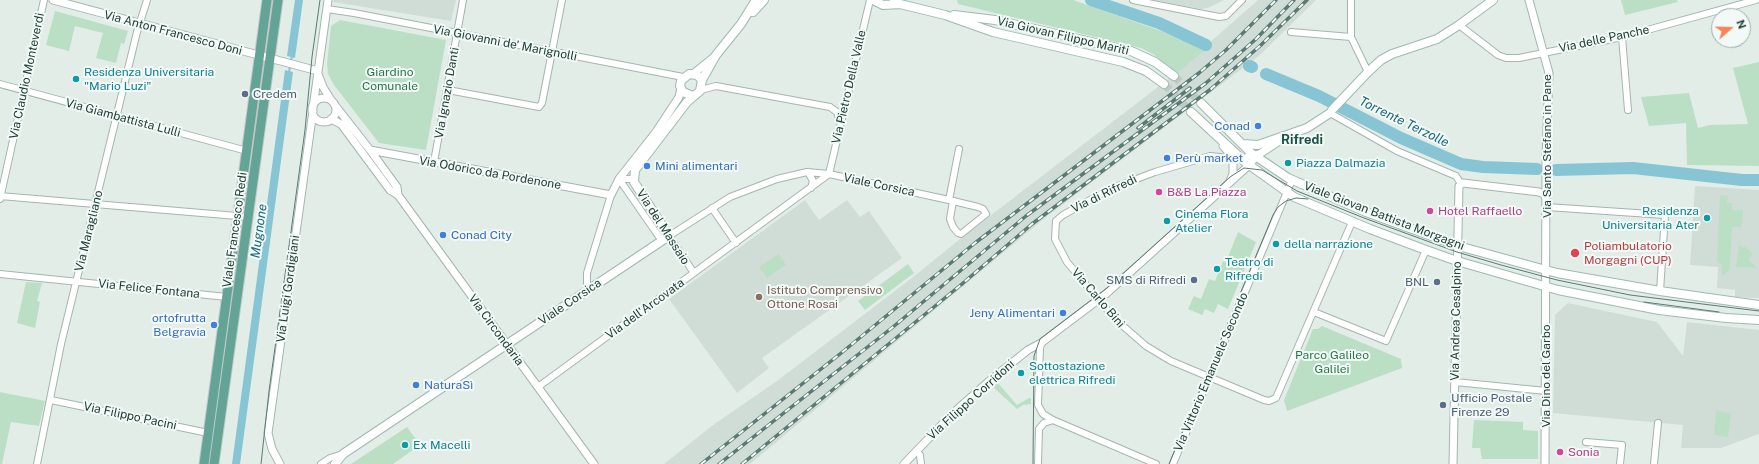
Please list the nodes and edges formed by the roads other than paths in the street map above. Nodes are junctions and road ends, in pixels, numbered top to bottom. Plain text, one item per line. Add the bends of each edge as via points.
1 (44, 0) edge
2 (53, 0) edge
3 (147, 0) edge
4 (267, 0) edge
5 (278, 0) edge
6 (328, 0) edge
7 (463, 0) edge
8 (562, 0) edge
9 (756, 0) edge
10 (764, 0) edge
11 (870, 0) edge
12 (873, 0) edge
13 (1133, 0) edge
14 (1242, 0) edge
15 (1352, 0) edge
16 (1493, 0) edge
17 (1530, 0) edge
18 (1756, 0) edge
19 (897, 2) edge
20 (1744, 2) edge
21 (326, 9) junction
22 (945, 15) junction
23 (139, 24) junction
24 (741, 24) junction
25 (1459, 26) junction
26 (1291, 32) dead end
27 (458, 33) junction
28 (1351, 36) junction
29 (1622, 37) junction
30 (551, 52) junction
31 (1544, 52) junction
32 (716, 55) junction
33 (260, 56) junction
34 (271, 59) junction
35 (318, 71) junction
36 (1368, 72) junction
37 (693, 74) junction
38 (1174, 76) tunnel mouth
39 (683, 77) junction
40 (702, 80) junction
41 (0, 84) edge
42 (1164, 84) tunnel mouth
43 (681, 88) junction
44 (24, 90) junction
45 (448, 90) junction
46 (701, 90) junction
47 (693, 96) junction
48 (333, 102) junction
49 (1201, 103) tunnel mouth
50 (313, 110) junction
51 (1628, 110) dead end
52 (1331, 111) junction
53 (1191, 112) tunnel mouth
54 (117, 117) junction
55 (331, 119) junction
56 (840, 127) junction
57 (1289, 135) junction
58 (1223, 143) junction
59 (1242, 144) junction
60 (959, 149) dead end
61 (370, 150) junction
62 (247, 151) junction
63 (1257, 155) junction
64 (1232, 158) junction
65 (1242, 159) junction
66 (434, 162) junction
67 (1249, 165) junction
68 (808, 172) junction
69 (829, 174) junction
70 (619, 179) junction
71 (634, 179) junction
72 (1292, 180) junction
73 (1546, 181) junction
74 (1228, 184) junction
75 (1461, 184) junction
76 (811, 188) junction
77 (1287, 192) junction
78 (1538, 192) junction
79 (398, 195) junction
80 (610, 195) junction
81 (0, 197) edge
82 (950, 201) junction
83 (1547, 203) junction
84 (96, 205) junction
85 (712, 208) junction
86 (239, 216) junction
87 (249, 217) junction
88 (1056, 221) joint
89 (1352, 222) junction
90 (666, 238) junction
91 (736, 243) junction
92 (1457, 245) junction
93 (1426, 250) junction
94 (1457, 261) junction
95 (1547, 270) junction
96 (694, 273) junction
97 (0, 274) edge
98 (78, 281) junction
99 (1547, 287) junction
100 (587, 291) junction
101 (1660, 291) junction
102 (227, 297) junction
103 (1098, 300) junction
104 (1759, 305) edge
105 (1314, 312) junction
106 (1759, 320) edge
107 (1042, 342) junction
108 (507, 345) junction
109 (1210, 377) junction
110 (1455, 382) junction
111 (538, 387) junction
112 (1546, 391) junction
113 (51, 400) junction
114 (1053, 420) junction
115 (1658, 423) dead end
116 (208, 432) junction
117 (1586, 442) dead end
118 (916, 451) junction
119 (343, 454) junction
120 (910, 457) junction
121 (37, 464) edge
122 (204, 464) edge
123 (214, 464) edge
124 (280, 464) edge
125 (321, 464) edge
126 (335, 464) edge
127 (594, 464) edge
128 (904, 464) edge
129 (919, 464) edge
130 (1038, 464) edge
131 (1156, 464) edge
132 (1173, 464) edge
133 (1453, 464) edge
134 (1545, 464) edge
135 (1620, 464) edge
136 (1654, 464) edge

1 - 44 street, Via Claudio Monteverdi
2 - 23 street, Via Anton Francesco Doni
3 - 23 street, Via Maragliano
4 - 33 main road, Viale Francesco Redi
5 - 34 main road, Viale Francesco Redi
6 - 21 street, Via Luigi Gordigiani
7 - 27 street, Via Ignazio Danti
8 - 30 street
9 - 24 main road
10 - 24 main road
11 - 56 street, Via Pietro Della Valle
12 - 19 main road, Via Giovan Filippo Mariti via 883,5
13 - 14 street via 1219,17 1226,16
15 - 28 street
16 - 25 main road
17 - 31 street, Via Santo Stefano in Pane
18 - 20 street, Via delle Panche
19 - 22 main road, Via Giovan Filippo Mariti
20 - 29 street, Via delle Panche
21 - 27 street, Via Giovanni de' Marignolli
21 - 35 street, Via Luigi Gordigiani
22 - 38 main road, Via Giovan Filippo Mariti via 995,20 1131,51 1156,62
22 - 42 main road, Via Giovan Filippo Mariti via 993,32 1123,62 1146,71
23 - 33 street, Via Anton Francesco Doni
23 - 54 street, Via Maragliano
24 - 32 main road
25 - 31 street, Via delle Panche via 1503,57 1519,58
25 - 36 main road via 1426,43 1388,56
26 - 28 street
27 - 30 street, Via Giovanni de' Marignolli
27 - 45 street, Via Ignazio Danti
28 - 36 street
29 - 31 street, Via delle Panche
29 - 51 street
30 - 39 street, Via Giovanni de' Marignolli
30 - 45 street via 542,103 539,107
31 - 73 street, Via Santo Stefano in Pane via 1549,78
32 - 37 street
32 - 40 main road
33 - 34 street, Via Anton Francesco Doni
33 - 62 main road, Viale Francesco Redi
34 - 35 street, Via Anton Francesco Doni
34 - 87 main road, Viale Francesco Redi
35 - 48 street, Via Circondaria via 321,84
35 - 50 street, Via Luigi Gordigiani
36 - 52 main road
37 - 39 main road
37 - 40 main road
39 - 43 main road
40 - 46 main road
41 - 44 street, Via Giambattista Lulli
43 - 47 main road via 686,94
43 - 70 street via 679,97 656,132
44 - 54 street, Via Giambattista Lulli
44 - 81 street, Via Claudio Monteverdi
45 - 66 street, Via Ignazio Danti
46 - 47 main road
46 - 56 street via 716,86 830,107 839,115
47 - 71 main road via 637,167
48 - 50 street via 326,98 320,99 315,102
48 - 55 street via 336,111
48 - 61 street, Via Circondaria
49 - 59 main road
50 - 55 street, Via Circondaria via 321,121
50 - 124 street, Via Luigi Gordigiani via 268,433 271,447
52 - 57 main road via 1307,128
52 - 75 street via 1396,150 1456,176
53 - 58 main road via 1212,129
54 - 62 street, Via Giambattista Lulli
54 - 84 street, Via Maragliano
55 - 79 street, Via Circondaria via 341,124 390,191
56 - 69 street, Via Pietro Della Valle
57 - 59 main road via 1255,145
57 - 63 street
58 - 64 street
58 - 65 main road
59 - 63 main road
60 - 82 street, Viale Corsica
61 - 66 street, Via Odorico da Pordenone
61 - 79 street, Via Circondaria via 397,187
62 - 86 main road, Viale Francesco Redi
63 - 65 street
63 - 67 street
63 - 72 main road
64 - 65 street
64 - 74 street via 1233,174
64 - 88 street, Via di Rifredi via 1210,156 1155,172 1110,189
65 - 67 main road
66 - 80 street, Via Odorico da Pordenone
67 - 74 street
67 - 77 main road
68 - 69 street, Viale Corsica
68 - 76 street via 813,181
68 - 85 street, Viale Corsica via 750,188
69 - 76 street, Via dell'Arcovata
69 - 82 street, Viale Corsica
70 - 71 street
70 - 80 street
70 - 90 street, Via del Massaio
71 - 90 main road, Via del Massaio
72 - 77 street
72 - 92 main road, Viale Giovan Battista Morgagni via 1366,212
73 - 78 street via 1543,190
73 - 83 street, Via Santo Stefano in Pane
74 - 103 street, Via Filippo Corridoni
75 - 78 street
75 - 92 street, Via Andrea Cesalpino via 1458,188
76 - 91 street, Via dell'Arcovata
77 - 89 main road, Viale Giovan Battista Morgagni
77 - 109 street, Via Vittorio Emanuele Secondo
78 - 83 street via 1544,194
79 - 108 street, Via Circondaria
80 - 100 street via 586,273
81 - 84 street
82 - 82 street, Viale Corsica via 950,219 958,233 961,234 986,214 983,209
83 - 95 street, Via Santo Stefano in Pane
83 - 101 street via 1665,215
84 - 86 street
84 - 98 street, Via Maragliano
85 - 90 street, Viale Corsica
85 - 91 street
86 - 87 street
86 - 102 main road, Viale Francesco Redi
87 - 123 main road, Viale Francesco Redi
88 - 103 street, Via Carlo Bini via 1054,239 1067,262
89 - 93 main road, Viale Giovan Battista Morgagni
89 - 105 street
90 - 96 street, Via del Massaio
90 - 100 main road, Viale Corsica
91 - 96 street, Via dell'Arcovata
92 - 94 street, Via Andrea Cesalpino
92 - 95 main road, Viale Giovan Battista Morgagni
93 - 94 main road, Viale Giovan Battista Morgagni
93 - 105 street via 1386,341
94 - 99 main road, Viale Giovan Battista Morgagni
94 - 110 street, Via Andrea Cesalpino
95 - 99 street
95 - 101 main road, Viale Giovan Battista Morgagni
96 - 111 street, Via dell'Arcovata
97 - 98 street, Via Felice Fontana
98 - 102 street, Via Felice Fontana
98 - 113 street, Via Maragliano via 61,344
99 - 106 main road, Viale Giovan Battista Morgagni via 1659,310
99 - 112 street, Via Dino del Garbo
100 - 108 main road, Viale Corsica
101 - 104 main road, Viale Giovan Battista Morgagni
102 - 116 main road, Viale Francesco Redi
103 - 107 street, Via Filippo Corridoni
103 - 109 street, Via Carlo Bini via 1120,324 1146,346 1170,361
105 - 109 street, Via Carlo Bini via 1278,396 1270,401
107 - 114 street via 1039,353 1038,405 1043,414
107 - 118 street, Via Filippo Corridoni via 1028,350 972,396
108 - 111 street, Via Circondaria
108 - 119 main road, Viale Corsica
109 - 132 street, Via Vittorio Emanuele Secondo
110 - 112 street
110 - 133 street, Via Andrea Cesalpino
111 - 127 street, Via Circondaria
112 - 134 street, Via Dino del Garbo
113 - 116 street, Via Filippo Pacini
113 - 121 street, Via Maragliano
114 - 130 street via 1044,423 1039,429
114 - 131 street
115 - 136 street
116 - 122 main road, Viale Francesco Redi
117 - 135 street via 1622,445
118 - 120 street, Via Filippo Corridoni
118 - 129 street via 920,455
119 - 125 street, Viale Corsica
119 - 126 main road, Viale Corsica
120 - 128 street, Via Filippo Corridoni
120 - 129 street

